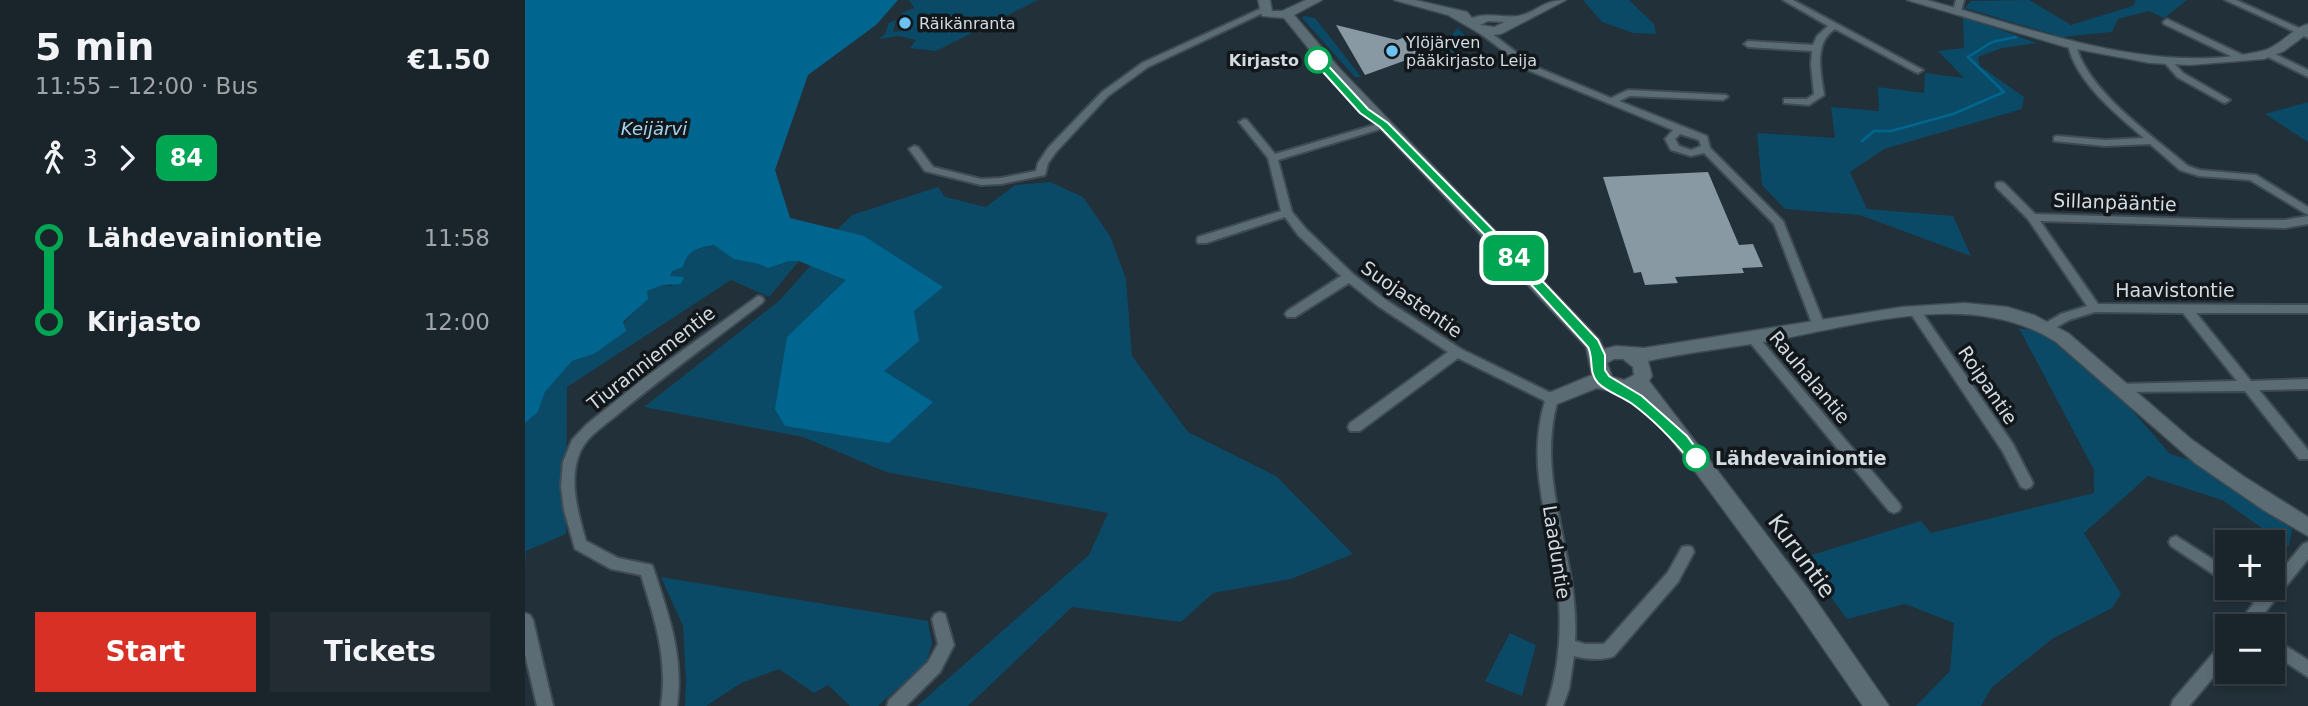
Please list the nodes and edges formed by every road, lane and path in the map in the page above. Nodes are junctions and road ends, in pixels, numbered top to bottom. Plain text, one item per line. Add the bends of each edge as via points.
1 (1307, 0) edge
2 (1316, 0) edge
3 (1400, 0) edge
4 (1560, 0) edge
5 (1787, 0) edge
6 (1913, 0) edge
7 (2229, 0) edge
8 (1959, 5) edge
9 (1276, 9) edge
10 (1477, 20) junction
11 (1238, 21) joint
12 (2167, 22) dead end
13 (1835, 25) junction
14 (1496, 27) junction
15 (2306, 31) edge
16 (1748, 44) dead end
17 (2072, 44) junction
18 (1814, 48) junction
19 (2269, 54) junction
20 (2242, 58) junction
21 (2168, 62) junction
22 (1919, 71) dead end
23 (2308, 74) edge
24 (1723, 97) dead end
25 (2225, 100) dead end
26 (1612, 101) junction
27 (1787, 102) dead end
28 (1646, 116) junction
29 (1244, 122) dead end
30 (1384, 125) junction
31 (1684, 131) junction
32 (1673, 135) junction
33 (2057, 139) dead end
34 (2151, 141) junction
35 (1705, 148) junction
36 (913, 149) dead end
37 (1689, 153) junction
38 (1273, 158) junction
39 (1723, 168) junction
40 (1041, 173) joint
41 (2000, 185) dead end
42 (2308, 212) edge
43 (1287, 213) junction
44 (2032, 217) junction
45 (2308, 220) edge
46 (1202, 240) dead end
47 (1524, 268) junction
48 (1349, 277) junction
49 (758, 300) dead end
50 (2185, 307) junction
51 (2095, 308) junction
52 (2308, 309) edge
53 (1915, 311) junction
54 (1291, 314) dead end
55 (1819, 326) junction
56 (2046, 328) junction
57 (1751, 336) junction
58 (1702, 345) junction
59 (1457, 352) junction
60 (1627, 353) junction
61 (1598, 363) junction
62 (1641, 376) junction
63 (2249, 384) junction
64 (2308, 384) edge
65 (1613, 385) junction
66 (2121, 389) junction
67 (1552, 399) junction
68 (1355, 428) dead end
69 (1682, 440) junction
70 (2304, 455) dead end
71 (2026, 483) dead end
72 (1894, 507) dead end
73 (2308, 527) edge
74 (2176, 542) dead end
75 (2308, 548) edge
76 (1688, 552) dead end
77 (2215, 568) edge
78 (2262, 600) edge
79 (2265, 602) junction
80 (2255, 614) edge
81 (940, 618) dead end
82 (525, 621) edge
83 (1569, 647) junction
84 (2285, 653) edge
85 (2215, 663) edge
86 (2308, 669) edge
87 (1557, 705) edge
88 (545, 706) edge
89 (669, 706) edge
90 (895, 706) edge
91 (1877, 706) edge
92 (2179, 706) edge

1 - 9 street
2 - 9 street
3 - 10 street
4 - 14 street
5 - 13 street
6 - 8 street
7 - 15 street
8 - 17 street
9 - 11 street
9 - 30 street via 1350,97
10 - 14 street
10 - 14 street via 1474,27
11 - 40 street via 1123,79 1052,150
12 - 20 street
13 - 18 street
13 - 22 street
14 - 26 street via 1504,47 1533,69
15 - 19 street
16 - 18 street
17 - 21 street
17 - 34 street via 2074,55 2103,98
18 - 27 street via 1819,95 1809,102
19 - 20 street
19 - 23 street
20 - 21 street
21 - 25 street via 2180,75
24 - 26 street via 1629,93
26 - 28 street
28 - 31 street
28 - 32 street
29 - 38 street, Suojastentie
30 - 38 street
30 - 47 street
31 - 32 street
31 - 35 street via 1704,138
32 - 37 street via 1670,139 1675,148
33 - 34 street
34 - 42 street via 2184,168 2252,177
35 - 37 street
35 - 39 street
36 - 40 street via 929,169 981,182
37 - 39 street
38 - 43 street, Suojastentie
39 - 55 street via 1779,223
41 - 44 street
43 - 46 street
43 - 48 street, Suojastentie
44 - 45 street, Sillanpääntie via 2231,225
44 - 51 street, Sillanpääntie
47 - 60 street via 1602,339
47 - 61 street via 1593,344
48 - 54 street
48 - 59 street, Suojastentie
49 - 89 street, Tiuranniementie via 635,392 584,435 573,451 568,474 570,511 580,545 616,564 647,570 671,646
50 - 51 street, Haavistontie
50 - 52 street, Haavistontie
50 - 63 street
51 - 56 street, Haavistontie
53 - 55 street
53 - 56 street via 1982,309
53 - 71 street, Roipantie
55 - 57 street
56 - 66 street
57 - 58 street
57 - 72 street, Rauhalantie
58 - 60 street via 1644,355
58 - 62 street
59 - 67 street, Suojastentie
59 - 68 street
60 - 61 street via 1609,353
60 - 62 street via 1639,361
61 - 65 street via 1600,376
61 - 67 street via 1557,390
62 - 65 street via 1629,386
62 - 69 street, Kuruntie
63 - 64 street
63 - 66 street
63 - 70 street
65 - 67 street via 1596,381
65 - 69 street, Kuruntie
66 - 73 street via 2204,461
67 - 83 street, Laaduntie via 1544,418 1542,461 1563,567
69 - 91 street, Kuruntie
74 - 77 street
75 - 79 street
76 - 83 street via 1673,577 1608,651
78 - 79 street
79 - 80 street
81 - 90 street via 946,645 934,667
82 - 88 street
83 - 87 street, Laaduntie
84 - 86 street
85 - 92 street

